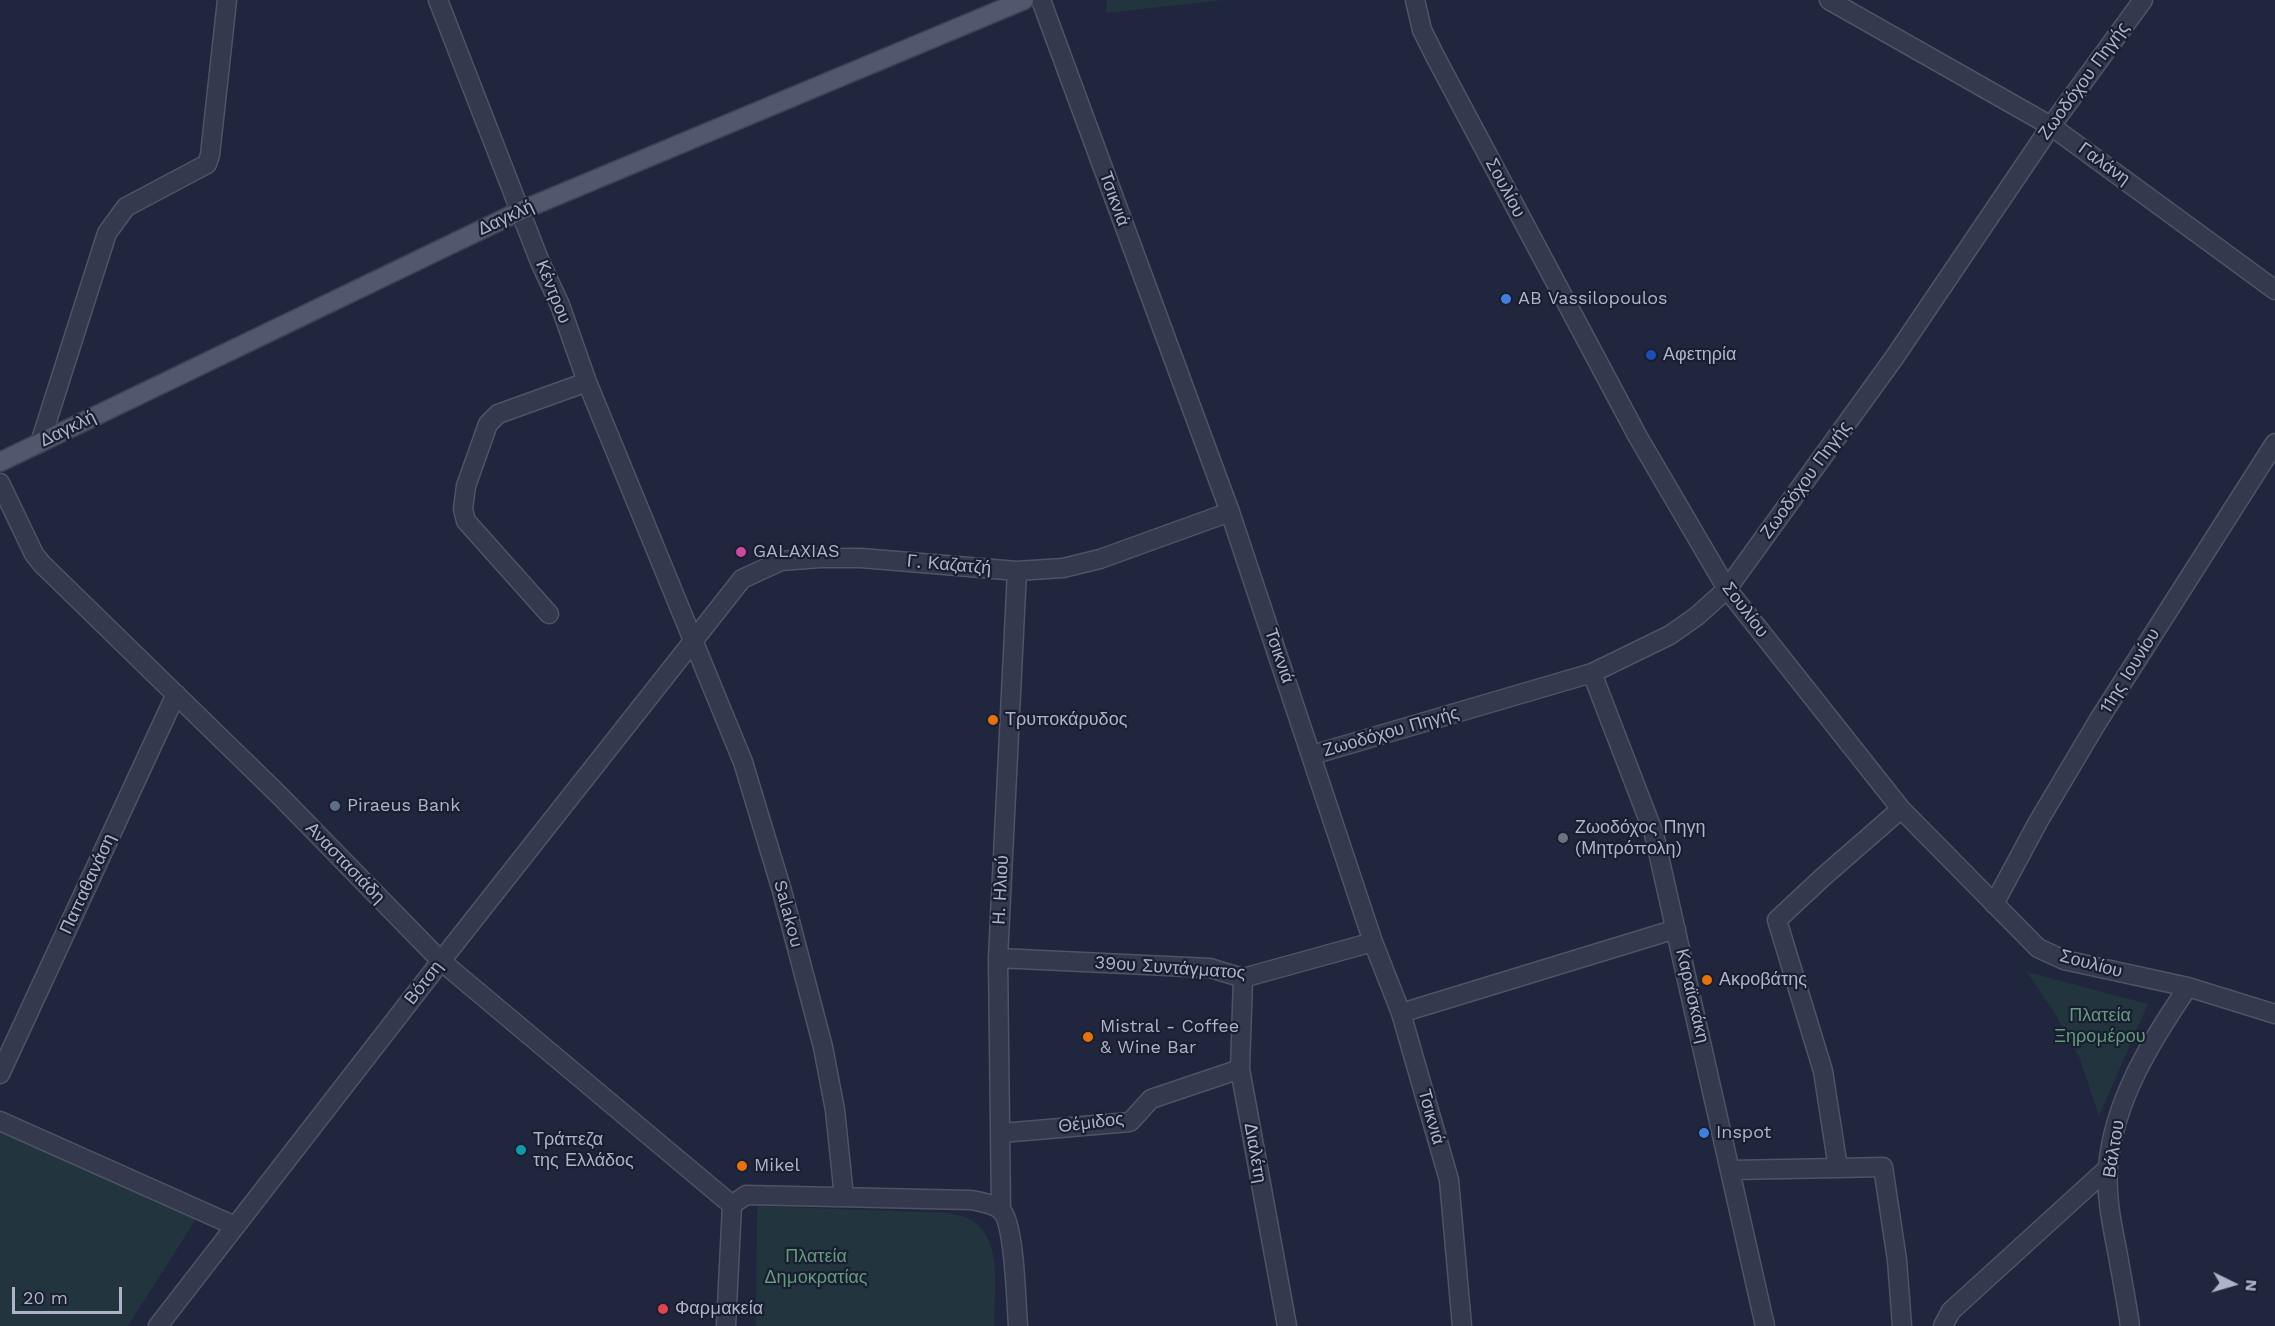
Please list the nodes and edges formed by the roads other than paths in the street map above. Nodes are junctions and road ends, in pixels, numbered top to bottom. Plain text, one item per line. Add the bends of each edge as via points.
1 (226, 0) edge
2 (438, 0) edge
3 (1024, 0) edge
4 (1041, 0) edge
5 (1415, 0) edge
6 (1829, 0) edge
7 (2143, 0) edge
8 (2051, 126) junction
9 (520, 211) junction
10 (2275, 290) edge
11 (587, 382) junction
12 (40, 442) junction
13 (2275, 443) edge
14 (0, 462) edge
15 (0, 483) edge
16 (1230, 512) junction
17 (1017, 571) junction
18 (668, 583) joint
19 (1727, 589) junction
20 (549, 614) dead end
21 (692, 641) junction
22 (1592, 673) junction
23 (176, 694) junction
24 (1312, 755) junction
25 (1901, 810) junction
26 (1994, 904) junction
27 (1676, 929) junction
28 (1373, 942) junction
29 (998, 958) junction
30 (441, 961) junction
31 (1243, 978) junction
32 (2188, 987) junction
33 (1401, 1013) junction
34 (2275, 1014) edge
35 (1240, 1070) junction
36 (0, 1074) edge
37 (0, 1121) edge
38 (1002, 1133) junction
39 (1838, 1168) junction
40 (2108, 1169) junction
41 (1730, 1170) junction
42 (844, 1197) junction
43 (732, 1205) junction
44 (1001, 1210) junction
45 (236, 1226) junction
46 (158, 1326) edge
47 (726, 1326) edge
48 (1018, 1326) edge
49 (1287, 1326) edge
50 (1462, 1326) edge
51 (1766, 1326) edge
52 (1902, 1326) edge
53 (1943, 1326) edge
54 (2130, 1326) edge

1 - 12 street via 207,164 126,207 111,226
2 - 9 street, Κέντρου
3 - 9 main road, Δαγκλή
4 - 16 street, Τσικνιά
5 - 19 street, Σουλίου via 1422,30 1436,58 1638,437
6 - 8 street, Γαλάνη
7 - 8 street, Ζωοδόχου Πηγής
8 - 10 street, Γαλάνη
8 - 19 street, Ζωοδόχου Πηγής via 1894,358
9 - 11 street, Κέντρου
9 - 12 main road, Δαγκλή
11 - 18 street, Κέντρου
11 - 20 street via 498,414 488,424 466,486 466,520
12 - 14 main road, Δαγκλή
13 - 26 street, 11ης Ιουνίου via 2098,721
15 - 23 street, Αναστασιάδη via 42,564
16 - 17 street, Γ. Καζατζή via 1100,559 1063,568
16 - 24 street, Τσικνιά
17 - 21 street, Γ. Καζατζή via 861,558 781,561 742,579
17 - 29 street, Η. Ηλιού
18 - 21 street, Salakou
19 - 22 street, Ζωοδόχου Πηγής via 1670,635
19 - 25 street, Σουλίου
21 - 30 street, Βότση
21 - 42 street, Salakou via 743,762 782,891 830,1082
22 - 24 street, Ζωοδόχου Πηγής
22 - 27 street, Καραϊσκάκη via 1654,834
23 - 30 street, Αναστασιάδη
23 - 36 street, Παπαθανάση
24 - 28 street, Τσικνιά
25 - 26 street, Σουλίου
25 - 39 street via 1777,920 1823,1071
26 - 32 street, Σουλίου via 2038,948 2064,960
27 - 33 street
27 - 41 street, Καραϊσκάκη
28 - 31 street, 39ου Συντάγματος
28 - 33 street, Τσικνιά
29 - 31 street, 39ου Συντάγματος via 1210,968
29 - 38 street, Η. Ηλιού
30 - 43 street, Αναστασιάδη
30 - 45 street, Βότση
31 - 35 street, Διαλέτη
32 - 34 street, Σουλίου
32 - 40 street, Βάλτου via 2153,1038 2122,1104
33 - 50 street, Τσικνιά via 1449,1180
35 - 38 street, Θέμιδος via 1151,1100 1130,1122
35 - 49 street, Διαλέτη
37 - 45 street
38 - 44 street, Η. Ηλιού
39 - 41 street
39 - 52 street via 1883,1167
40 - 53 street via 1951,1311
40 - 54 street, Βάλτου via 2109,1205
41 - 51 street, Καραϊσκάκη
42 - 43 street via 746,1196
42 - 44 street via 972,1200
43 - 47 street
44 - 48 street via 1010,1226
45 - 46 street, Βότση

